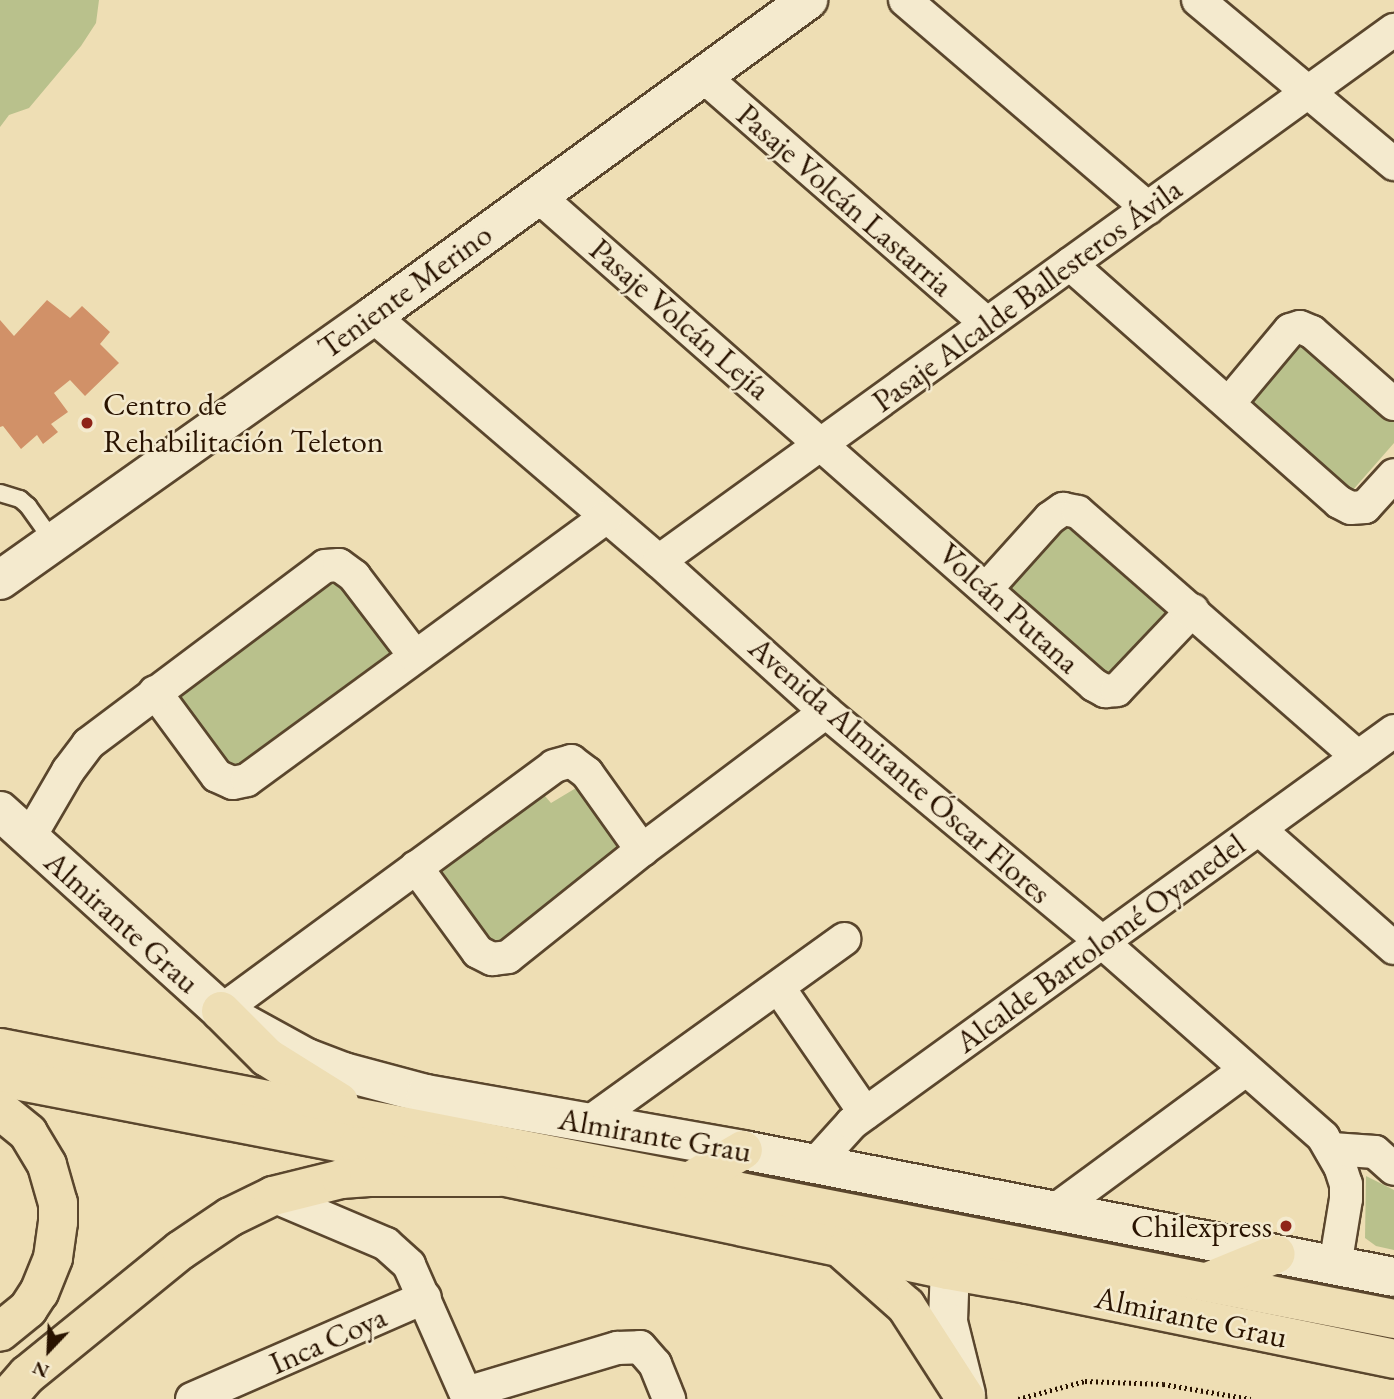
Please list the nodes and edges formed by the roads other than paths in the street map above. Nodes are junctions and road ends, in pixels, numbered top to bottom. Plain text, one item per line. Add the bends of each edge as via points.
1 (808, 0) edge
2 (905, 0) edge
3 (1198, 0) edge
4 (1394, 30) edge
5 (703, 76) junction
6 (1307, 93) junction
7 (1394, 164) edge
8 (537, 195) junction
9 (1148, 208) junction
10 (1070, 264) junction
11 (373, 316) junction
12 (987, 324) junction
13 (1229, 403) junction
14 (1394, 404) edge
15 (822, 443) junction
16 (1394, 475) edge
17 (0, 493) edge
18 (606, 517) junction
19 (53, 541) junction
20 (659, 561) junction
21 (0, 580) edge
22 (987, 588) junction
23 (1193, 610) junction
24 (415, 656) junction
25 (155, 692) junction
26 (826, 712) junction
27 (1394, 731) edge
28 (1358, 757) junction
29 (0, 811) edge
30 (1259, 829) junction
31 (29, 838) junction
32 (642, 850) junction
33 (416, 867) junction
34 (844, 939) dead end
35 (1102, 942) junction
36 (1394, 948) edge
37 (779, 988) junction
38 (221, 1011) junction
39 (0, 1048) edge
40 (1245, 1070) junction
41 (0, 1077) edge
42 (0, 1110) edge
43 (865, 1113) junction
44 (383, 1121) junction
45 (587, 1124) junction
46 (1332, 1149) junction
47 (743, 1150) junction
48 (815, 1164) junction
49 (1394, 1169) edge
50 (499, 1177) junction
51 (692, 1180) junction
52 (273, 1196) junction
53 (1054, 1211) junction
54 (951, 1233) junction
55 (840, 1247) junction
56 (1276, 1254) junction
57 (1335, 1266) junction
58 (948, 1270) junction
59 (1394, 1277) edge
60 (1207, 1282) junction
61 (425, 1297) junction
62 (1394, 1319) edge
63 (0, 1332) edge
64 (1394, 1359) edge
65 (467, 1396) edge
66 (6, 1399) edge
67 (192, 1399) edge
68 (669, 1399) edge
69 (966, 1399) edge

1 - 5 street, Teniente Merino
2 - 9 street
3 - 6 street
4 - 6 street, Pasaje Alcalde Ballesteros Ávila
5 - 8 street, Teniente Merino
5 - 12 street, Pasaje Volcán Lastarria
6 - 7 street
6 - 9 street, Pasaje Alcalde Ballesteros Ávila
8 - 11 street, Teniente Merino
8 - 15 street, Pasaje Volcán Lejía
9 - 10 street, Pasaje Alcalde Ballesteros Ávila
10 - 12 street, Pasaje Alcalde Ballesteros Ávila
10 - 13 street
11 - 18 street, Avenida Almirante Óscar Flores
11 - 19 street, Teniente Merino
12 - 15 street, Pasaje Alcalde Ballesteros Ávila
13 - 14 street via 1290,330 1300,327 1312,332
13 - 16 street via 1351,508 1365,507
15 - 20 street, Pasaje Alcalde Ballesteros Ávila
15 - 22 street, Volcán Putana
17 - 19 lane via 28,506
18 - 20 street, Avenida Almirante Óscar Flores
18 - 24 street
19 - 21 street, Teniente Merino
20 - 26 street, Avenida Almirante Óscar Flores
22 - 23 street via 1063,509 1078,512
22 - 23 street, Volcán Putana via 1105,691 1117,690
23 - 28 street
24 - 25 street via 354,576 339,565 325,566
24 - 25 street via 247,780 233,783 217,776
25 - 31 street via 89,744
26 - 32 street
26 - 35 street, Avenida Almirante Óscar Flores
27 - 28 street, Alcalde Bartolomé Oyanedel
28 - 30 street, Alcalde Bartolomé Oyanedel
29 - 31 street, Almirante Grau
30 - 35 street, Alcalde Bartolomé Oyanedel
30 - 36 street
31 - 38 street, Almirante Grau
32 - 33 street via 587,773 571,761 554,766
32 - 33 street via 508,957 492,959 478,952
33 - 38 street
34 - 37 street
35 - 40 street, Avenida Almirante Óscar Flores
35 - 43 street, Alcalde Bartolomé Oyanedel
37 - 43 street
37 - 45 street
38 - 44 main road via 267,1057 294,1076
38 - 45 street, Almirante Grau via 286,1048 344,1072 426,1094
39 - 44 main road, Almirante Grau
40 - 46 street, Avenida Almirante Óscar Flores via 1313,1126
40 - 53 street
41 - 50 main road, Almirante Grau
42 - 63 main road via 28,1133 43,1157 54,1184 58,1222 53,1258 39,1292 28,1310
43 - 48 street, Alcalde Bartolomé Oyanedel via 833,1140
44 - 51 main road, Almirante Grau
45 - 47 street, Almirante Grau
46 - 49 street via 1375,1152
46 - 57 street, Avenida Almirante Óscar Flores via 1344,1174 1346,1192
47 - 48 street, Almirante Grau
47 - 51 main road
48 - 53 street, Almirante Grau
50 - 52 main road via 360,1178
50 - 55 main road, Almirante Grau
51 - 54 main road, Almirante Grau
52 - 61 street via 386,1244 409,1265
52 - 66 main road via 230,1217 181,1250 27,1375
53 - 56 street, Almirante Grau
54 - 58 street
54 - 60 main road, Almirante Grau
55 - 58 main road, Almirante Grau
55 - 69 main road via 906,1306
56 - 57 street, Almirante Grau
56 - 60 main road
57 - 59 street, Almirante Grau
58 - 64 main road, Almirante Grau
58 - 69 street via 948,1322
60 - 62 main road, Almirante Grau
61 - 65 street
61 - 67 street, Inca Coya
65 - 68 street via 617,1348 640,1347 654,1364

